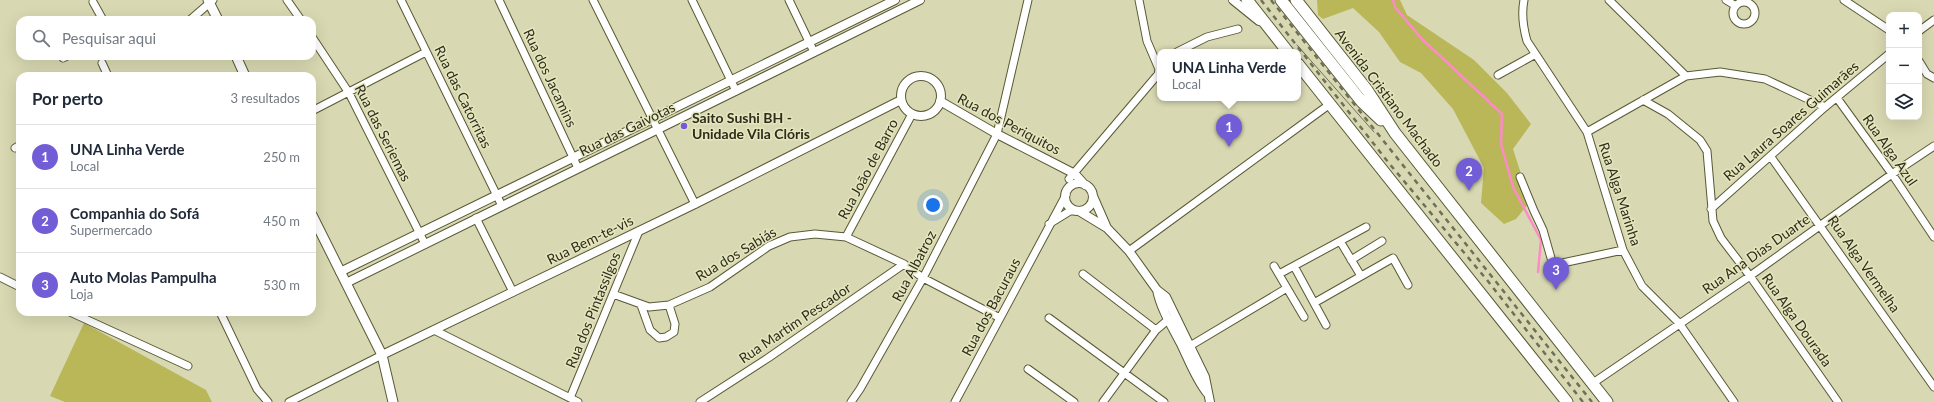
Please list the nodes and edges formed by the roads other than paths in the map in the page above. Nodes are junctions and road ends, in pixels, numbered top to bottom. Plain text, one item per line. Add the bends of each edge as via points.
1 (288, 0) edge
2 (401, 0) edge
3 (499, 0) edge
4 (593, 0) edge
5 (692, 0) edge
6 (789, 0) edge
7 (895, 0) edge
8 (920, 0) edge
9 (1028, 0) edge
10 (1139, 0) edge
11 (1233, 0) edge
12 (1247, 0) edge
13 (1281, 0) edge
14 (1296, 0) edge
15 (1524, 0) edge
16 (1609, 0) edge
17 (1726, 0) edge
18 (1844, 0) edge
19 (211, 1) edge
20 (93, 2) dead end
21 (885, 2) edge
22 (1736, 6) dead end
23 (891, 14) junction
24 (100, 16) edge
25 (194, 16) edge
26 (217, 16) edge
27 (298, 16) edge
28 (1934, 20) edge
29 (1886, 28) edge
30 (1238, 29) dead end
31 (1922, 29) edge
32 (1271, 31) junction
33 (809, 41) junction
34 (316, 43) edge
35 (1183, 49) edge
36 (1286, 49) edge
37 (426, 52) junction
38 (814, 52) junction
39 (1534, 55) junction
40 (1886, 57) edge
41 (238, 60) edge
42 (102, 63) dead end
43 (1157, 64) edge
44 (1922, 65) edge
45 (1301, 68) edge
46 (106, 72) edge
47 (243, 72) edge
48 (1157, 75) edge
49 (1498, 75) dead end
50 (1686, 76) junction
51 (1931, 76) edge
52 (731, 80) junction
53 (736, 91) junction
54 (349, 93) junction
55 (1837, 98) junction
56 (901, 100) junction
57 (1643, 100) junction
58 (940, 102) junction
59 (1330, 104) junction
60 (1826, 107) junction
61 (316, 109) edge
62 (912, 114) junction
63 (653, 119) junction
64 (658, 129) junction
65 (1587, 132) junction
66 (1394, 133) junction
67 (997, 134) junction
68 (1934, 146) edge
69 (1771, 157) junction
70 (573, 158) junction
71 (578, 168) junction
72 (1892, 174) junction
73 (1072, 176) junction
74 (1520, 177) dead end
75 (1085, 185) junction
76 (1068, 191) junction
77 (496, 196) junction
78 (1093, 196) junction
79 (695, 204) junction
80 (502, 206) junction
81 (1711, 209) junction
82 (1078, 211) junction
83 (476, 218) junction
84 (316, 223) edge
85 (1049, 224) junction
86 (1820, 224) junction
87 (1366, 227) dead end
88 (1107, 228) junction
89 (639, 231) junction
90 (420, 233) junction
91 (846, 237) junction
92 (1934, 237) edge
93 (1340, 241) junction
94 (1382, 242) dead end
95 (425, 244) junction
96 (1623, 250) junction
97 (1129, 251) junction
98 (1351, 260) junction
99 (904, 264) junction
100 (1274, 266) dead end
101 (1294, 266) junction
102 (340, 272) junction
103 (1083, 274) dead end
104 (1279, 274) junction
105 (1361, 276) junction
106 (1750, 276) junction
107 (0, 277) edge
108 (923, 278) junction
109 (346, 283) junction
110 (1408, 285) dead end
111 (16, 286) edge
112 (1287, 288) junction
113 (1157, 290) junction
114 (513, 292) junction
115 (613, 294) junction
116 (1314, 303) junction
117 (641, 305) junction
118 (669, 305) junction
119 (79, 316) edge
120 (222, 316) edge
121 (1304, 317) dead end
122 (1000, 318) junction
123 (1049, 318) dead end
124 (1169, 319) junction
125 (1679, 323) junction
126 (1326, 325) dead end
127 (434, 330) junction
128 (1156, 330) junction
129 (1190, 346) junction
130 (382, 355) junction
131 (188, 366) dead end
132 (1028, 369) dead end
133 (1124, 374) junction
134 (1593, 383) junction
135 (1934, 387) edge
136 (570, 398) junction
137 (1209, 398) edge
138 (300, 400) edge
139 (268, 402) edge
140 (289, 402) edge
141 (393, 402) edge
142 (578, 402) edge
143 (700, 402) edge
144 (851, 402) edge
145 (955, 402) edge
146 (1074, 402) edge
147 (1103, 402) edge
148 (1164, 402) edge
149 (1567, 402) edge
150 (1607, 402) edge
151 (1734, 402) edge
152 (1838, 402) edge

1 - 27 street
2 - 37 street, Rua das Catorritas
3 - 70 street, Rua dos Jacamins
4 - 63 street
5 - 52 street
6 - 33 street
7 - 21 street, Rua das Gaivotas
8 - 23 street, Rua das Gaivotas
9 - 67 street, Rua Albatroz
10 - 43 street via 1147,41
11 - 32 street
12 - 32 highway
13 - 66 highway via 1362,102
14 - 66 highway, Avenida Cristiano Machado via 1367,90
15 - 39 street, Rua Alga Marinha via 1522,26
16 - 50 street
17 - 22 street
18 - 29 street
19 - 25 street
19 - 26 main road
20 - 24 street
21 - 23 street
21 - 33 street, Rua das Gaivotas
23 - 38 street, Rua das Gaivotas
28 - 31 street
30 - 35 street via 1207,37
32 - 36 highway
33 - 38 street
33 - 52 street, Rua das Gaivotas
34 - 54 street, Rua das Seriemas
37 - 54 street
37 - 77 street, Rua das Catorritas
38 - 53 street, Rua das Gaivotas
39 - 49 street
39 - 65 street, Rua Alga Marinha
40 - 55 street, Rua Laura Soares Guimarães
41 - 47 main road
42 - 46 street
44 - 51 street
45 - 59 highway
48 - 73 street
50 - 57 street
50 - 60 street via 1720,72 1765,79
52 - 53 street
52 - 63 street, Rua das Gaivotas
53 - 64 street, Rua das Gaivotas
54 - 61 street
54 - 90 street, Rua das Seriemas
55 - 60 street, Rua Laura Soares Guimarães
55 - 72 street, Rua Alga Azul
56 - 58 street via 901,91 905,83 914,76 923,75 939,85
56 - 62 street
56 - 79 street, Rua Bem-te-vis
57 - 65 street
57 - 81 street, Rua Alga Dourada via 1668,114 1700,140 1707,151
58 - 62 street via 928,115
58 - 67 street, Rua dos Periquitos
59 - 97 street
59 - 149 highway
60 - 69 street, Rua Laura Soares Guimarães
62 - 91 street, Rua João de Barro
63 - 64 street
63 - 70 street, Rua das Gaivotas
64 - 71 street, Rua das Gaivotas
64 - 79 street
65 - 96 street, Rua Alga Marinha
66 - 134 highway, Avenida Cristiano Machado
67 - 73 street, Rua dos Periquitos via 1066,169
67 - 108 street, Rua Albatroz
68 - 72 street, Rua Ana Dias Duarte
69 - 81 street, Rua Laura Soares Guimarães
69 - 86 street, Rua Alga Vermelha
70 - 71 street, Rua dos Jacamins
70 - 77 street, Rua das Gaivotas
71 - 80 street, Rua das Gaivotas
72 - 86 street, Rua Ana Dias Duarte
72 - 92 street, Rua Alga Azul
73 - 75 street, Rua dos Periquitos
73 - 76 street
74 - 96 street via 1543,230 1553,265
75 - 76 street via 1077,184
75 - 78 street
76 - 82 street via 1067,204
76 - 85 street, Rua dos Bacuraus
77 - 80 street, Rua das Catorritas
77 - 90 street, Rua das Gaivotas
78 - 82 street via 1088,207
78 - 88 street
79 - 89 street, Rua Bem-te-vis
80 - 83 street, Rua das Gaivotas
81 - 106 street, Rua Alga Dourada via 1713,221 1721,238
82 - 85 street via 1070,211
82 - 88 street
83 - 95 street, Rua das Gaivotas
83 - 114 street
84 - 102 main road
85 - 122 street, Rua dos Bacuraus
86 - 106 street, Rua Ana Dias Duarte
86 - 135 street, Rua Alga Vermelha
87 - 93 street
88 - 97 street
89 - 114 street, Rua Bem-te-vis
89 - 115 street, Rua dos Pintassilgos
90 - 95 street, Rua das Seriemas
90 - 102 street, Rua das Gaivotas
91 - 99 street, Rua dos Sabiás
91 - 118 street, Rua dos Sabiás via 815,234 790,237 769,246 710,287
93 - 98 street
93 - 101 street
94 - 98 street
95 - 109 street, Rua das Gaivotas
96 - 125 street, Rua Alga Marinha via 1642,286
97 - 113 street
98 - 105 street
99 - 108 street, Rua dos Sabiás
99 - 143 street, Rua Martim Pescador
100 - 104 street
101 - 104 street
101 - 116 street
102 - 109 main road
103 - 128 street
104 - 112 street
105 - 110 street via 1393,258
105 - 116 street
106 - 125 street, Rua Ana Dias Duarte
106 - 152 street, Rua Alga Dourada
107 - 111 street
108 - 122 street, Rua dos Sabiás
108 - 144 street, Rua Albatroz
109 - 130 main road
112 - 121 street
112 - 129 street
113 - 124 street via 1159,301
113 - 129 street via 1166,297
114 - 127 street, Rua Bem-te-vis
115 - 117 street, Rua dos Sabiás
115 - 136 street, Rua dos Pintassilgos
116 - 126 street
117 - 118 street, Rua dos Sabiás
117 - 118 street via 650,330 659,338 674,332 675,324
119 - 131 street
120 - 139 street via 257,389
122 - 145 street, Rua dos Bacuraus
123 - 133 street
124 - 128 street
124 - 137 street via 1197,381
125 - 134 street, Rua Ana Dias Duarte
125 - 151 street, Rua Alga Marinha
127 - 130 street, Rua Bem-te-vis
127 - 136 street
128 - 133 street
129 - 137 street via 1205,377
130 - 138 street, Rua Bem-te-vis
130 - 141 main road
132 - 146 street
133 - 147 street
133 - 148 street
134 - 150 highway, Avenida Cristiano Machado
136 - 142 street
138 - 140 street, Rua Bem-te-vis

